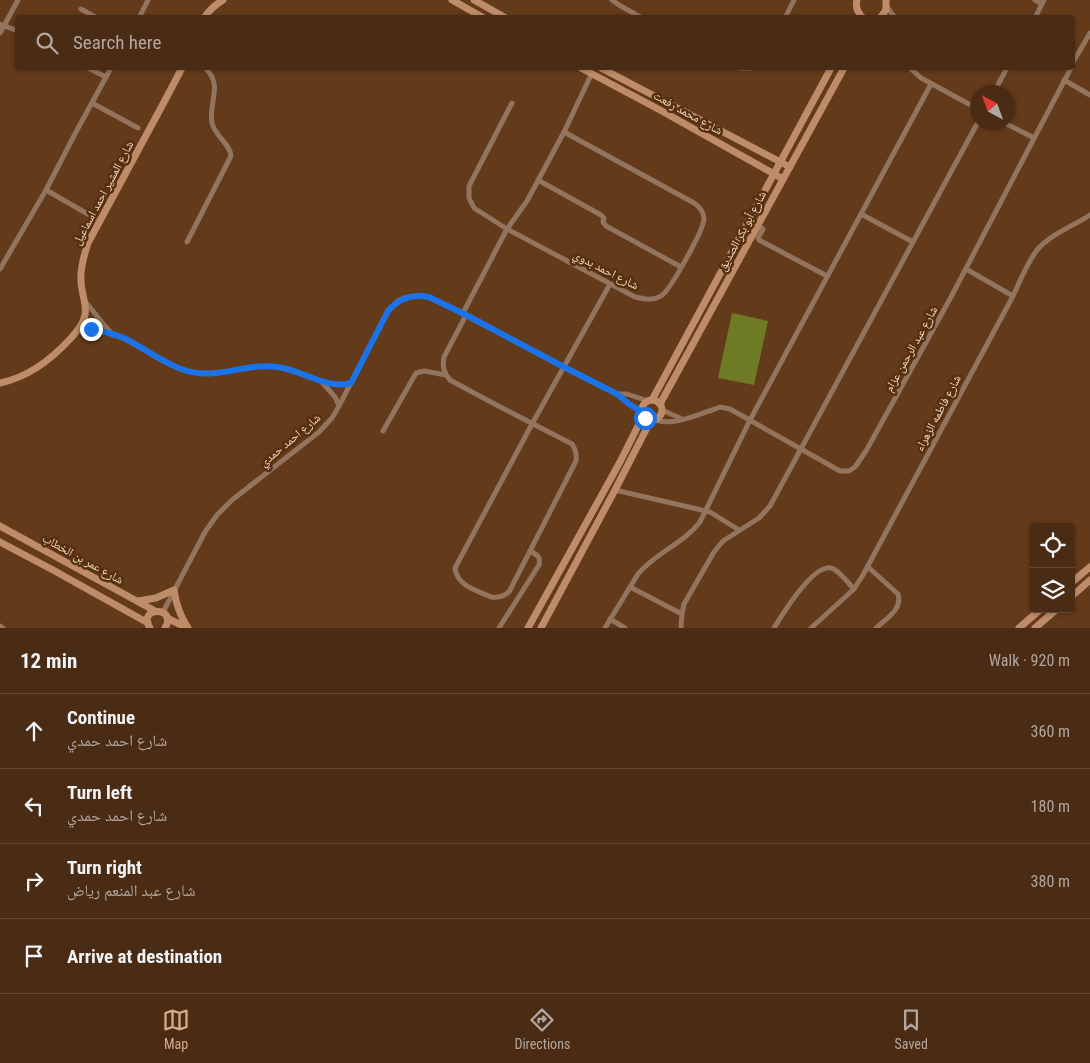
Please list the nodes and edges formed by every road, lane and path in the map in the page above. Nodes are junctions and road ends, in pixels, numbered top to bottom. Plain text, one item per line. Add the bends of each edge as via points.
1 (18, 0) edge
2 (148, 0) edge
3 (223, 0) edge
4 (452, 0) edge
5 (474, 0) edge
6 (612, 0) edge
7 (794, 0) edge
8 (850, 0) edge
9 (1035, 0) edge
10 (1043, 2) edge
11 (886, 3) edge
12 (81, 9) dead end
13 (858, 10) edge
14 (92, 15) edge
15 (140, 15) edge
16 (207, 15) edge
17 (479, 15) edge
18 (501, 15) edge
19 (637, 15) edge
20 (786, 15) edge
21 (882, 15) edge
22 (893, 15) edge
23 (1036, 15) edge
24 (2, 25) edge
25 (15, 29) edge
26 (0, 33) edge
27 (1090, 33) edge
28 (1075, 60) edge
29 (92, 70) edge
30 (111, 70) edge
31 (181, 70) edge
32 (207, 70) edge
33 (585, 70) edge
34 (605, 70) edge
35 (830, 70) edge
36 (843, 70) edge
37 (912, 70) edge
38 (1006, 70) edge
39 (1070, 70) edge
40 (592, 73) junction
41 (106, 77) junction
42 (1064, 80) junction
43 (931, 84) junction
44 (998, 85) edge
45 (1090, 95) edge
46 (92, 103) junction
47 (512, 103) dead end
48 (970, 105) edge
49 (138, 128) dead end
50 (1015, 128) edge
51 (974, 130) edge
52 (564, 132) junction
53 (1034, 138) junction
54 (780, 161) junction
55 (790, 167) junction
56 (774, 174) junction
57 (783, 179) junction
58 (538, 180) junction
59 (46, 190) junction
60 (861, 214) junction
61 (1090, 215) edge
62 (100, 221) junction
63 (758, 226) junction
64 (507, 229) junction
65 (187, 242) dead end
66 (913, 242) junction
67 (681, 267) junction
68 (0, 269) edge
69 (966, 269) junction
70 (828, 276) junction
71 (610, 284) junction
72 (1013, 296) junction
73 (84, 299) junction
74 (464, 314) junction
75 (79, 328) junction
76 (114, 335) junction
77 (564, 367) junction
78 (446, 376) junction
79 (320, 381) junction
80 (0, 383) edge
81 (351, 383) junction
82 (617, 394) junction
83 (650, 400) junction
84 (339, 406) junction
85 (661, 407) junction
86 (642, 414) junction
87 (653, 420) junction
88 (683, 420) junction
89 (750, 420) junction
90 (532, 424) junction
91 (383, 431) dead end
92 (800, 449) junction
93 (616, 490) junction
94 (706, 511) junction
95 (0, 526) edge
96 (740, 530) junction
97 (0, 542) edge
98 (530, 551) junction
99 (868, 567) junction
100 (1090, 567) edge
101 (1075, 580) edge
102 (1090, 580) edge
103 (630, 587) junction
104 (854, 589) junction
105 (174, 590) junction
106 (1075, 593) edge
107 (136, 601) junction
108 (162, 613) junction
109 (1036, 613) edge
110 (1052, 613) edge
111 (682, 614) junction
112 (610, 620) junction
113 (150, 627) edge
114 (165, 628) edge
115 (188, 628) edge
116 (499, 628) edge
117 (528, 628) edge
118 (541, 628) edge
119 (605, 628) edge
120 (625, 628) edge
121 (681, 628) edge
122 (774, 628) edge
123 (811, 628) edge
124 (876, 628) edge
125 (1019, 628) edge
126 (1035, 628) edge

1 - 24 street
2 - 15 street
3 - 16 street
4 - 17 street
5 - 18 street
6 - 19 street
7 - 20 street
8 - 13 street
9 - 10 street
10 - 23 street
11 - 21 street
11 - 22 street
12 - 14 street
24 - 25 street
24 - 26 street
27 - 28 street, شارع عبد الرحمن عزام
29 - 41 street
30 - 41 street
31 - 62 street, شارع المشير احمد اسماعيل
32 - 65 street via 212,76 215,90 212,122 232,154
33 - 40 street, شارع محمد رفعت
34 - 54 street, شارع محمد رفعت
35 - 54 street, شارع أبو بكر الصديق
36 - 55 street, شارع أبو بكر الصديق
37 - 43 street
38 - 44 street
39 - 42 street, شارع عبد الرحمن عزام
40 - 52 street
40 - 56 street, شارع محمد رفعت
41 - 46 street
42 - 45 street
42 - 53 street, شارع عبد الرحمن عزام
43 - 48 street
43 - 60 street
46 - 49 street
46 - 59 street
47 - 64 street, شارع احمد بدوي via 468,186 474,208
50 - 53 street
51 - 66 street
52 - 58 street
52 - 67 street, شارع احمد بدوي via 699,207 703,223
53 - 69 street, شارع عبد الرحمن عزام
54 - 55 street, شارع محمد رفعت
54 - 56 street, شارع أبو بكر الصديق
55 - 57 street, شارع أبو بكر الصديق
56 - 57 street, شارع محمد رفعت
56 - 83 street, شارع أبو بكر الصديق
57 - 63 street, شارع أبو بكر الصديق
58 - 64 street
58 - 67 street via 603,216 606,226
59 - 62 street
59 - 68 street
60 - 66 street
60 - 70 street
61 - 72 street, شارع فاطمه الزهراء via 1050,238 1038,250
62 - 73 street, شارع المشير احمد اسماعيل via 83,256 81,282
63 - 70 street via 763,229 759,240
63 - 85 street, شارع أبو بكر الصديق
64 - 71 street, شارع احمد بدوي
64 - 74 street
66 - 92 street
67 - 71 street, شارع احمد بدوي via 665,294 655,299 635,297
69 - 72 street
69 - 92 street, شارع عبد الرحمن عزام via 855,467 840,471
70 - 89 street
71 - 77 street
72 - 99 street, شارع فاطمه الزهراء
73 - 75 street, شارع المشير احمد اسماعيل via 85,313
73 - 76 street
74 - 77 street, شارع احمد حمدي
74 - 78 street via 444,357
74 - 81 street, شارع احمد حمدي via 424,296 410,296 398,301 388,311
75 - 76 street
75 - 80 street via 41,366
76 - 79 street via 173,366 195,373 218,374 268,366 291,370
77 - 82 street, شارع احمد حمدي
77 - 90 street
78 - 90 street
78 - 91 street via 424,371 416,373
79 - 81 street via 339,385
79 - 84 street via 332,392
81 - 84 street, شارع احمد حمدي
82 - 83 street, شارع احمد حمدي
82 - 86 street, شارع احمد حمدي
83 - 85 street
83 - 86 street via 642,406
84 - 105 street, شارع احمد حمدي via 319,432 217,515
85 - 87 street via 660,416
85 - 88 street
86 - 87 street
86 - 117 street via 620,462
87 - 88 street, شارع عبد الرحمن عزام
87 - 93 street
88 - 89 street, شارع عبد الرحمن عزام via 720,407
89 - 92 street, شارع عبد الرحمن عزام
89 - 94 street
90 - 98 street via 572,444 577,455
90 - 98 street via 455,568 456,574 462,583 490,597 501,597 509,592
92 - 96 street via 767,510
93 - 94 street
93 - 118 street
94 - 96 street
94 - 103 street via 696,528 644,566
95 - 107 street, شارع عمر بن الخطاب
96 - 111 street via 723,541 714,552 684,604
97 - 113 street, شارع عمر بن الخطاب
98 - 116 street via 539,557 538,565
99 - 104 street, شارع فاطمه الزهراء
99 - 124 street via 899,598 896,610
100 - 101 street
102 - 106 street
103 - 111 street
103 - 112 street
104 - 122 street via 835,570 825,568 799,591
104 - 123 street, شارع فاطمه الزهراء
105 - 107 street via 156,598
105 - 108 street, شارع احمد حمدي
105 - 115 street via 179,613
107 - 108 street, شارع عمر بن الخطاب
108 - 113 street via 148,616
108 - 114 street via 167,623
108 - 115 street, شارع عمر بن الخطاب
109 - 125 street
110 - 126 street
111 - 121 street
112 - 119 street
112 - 120 street

